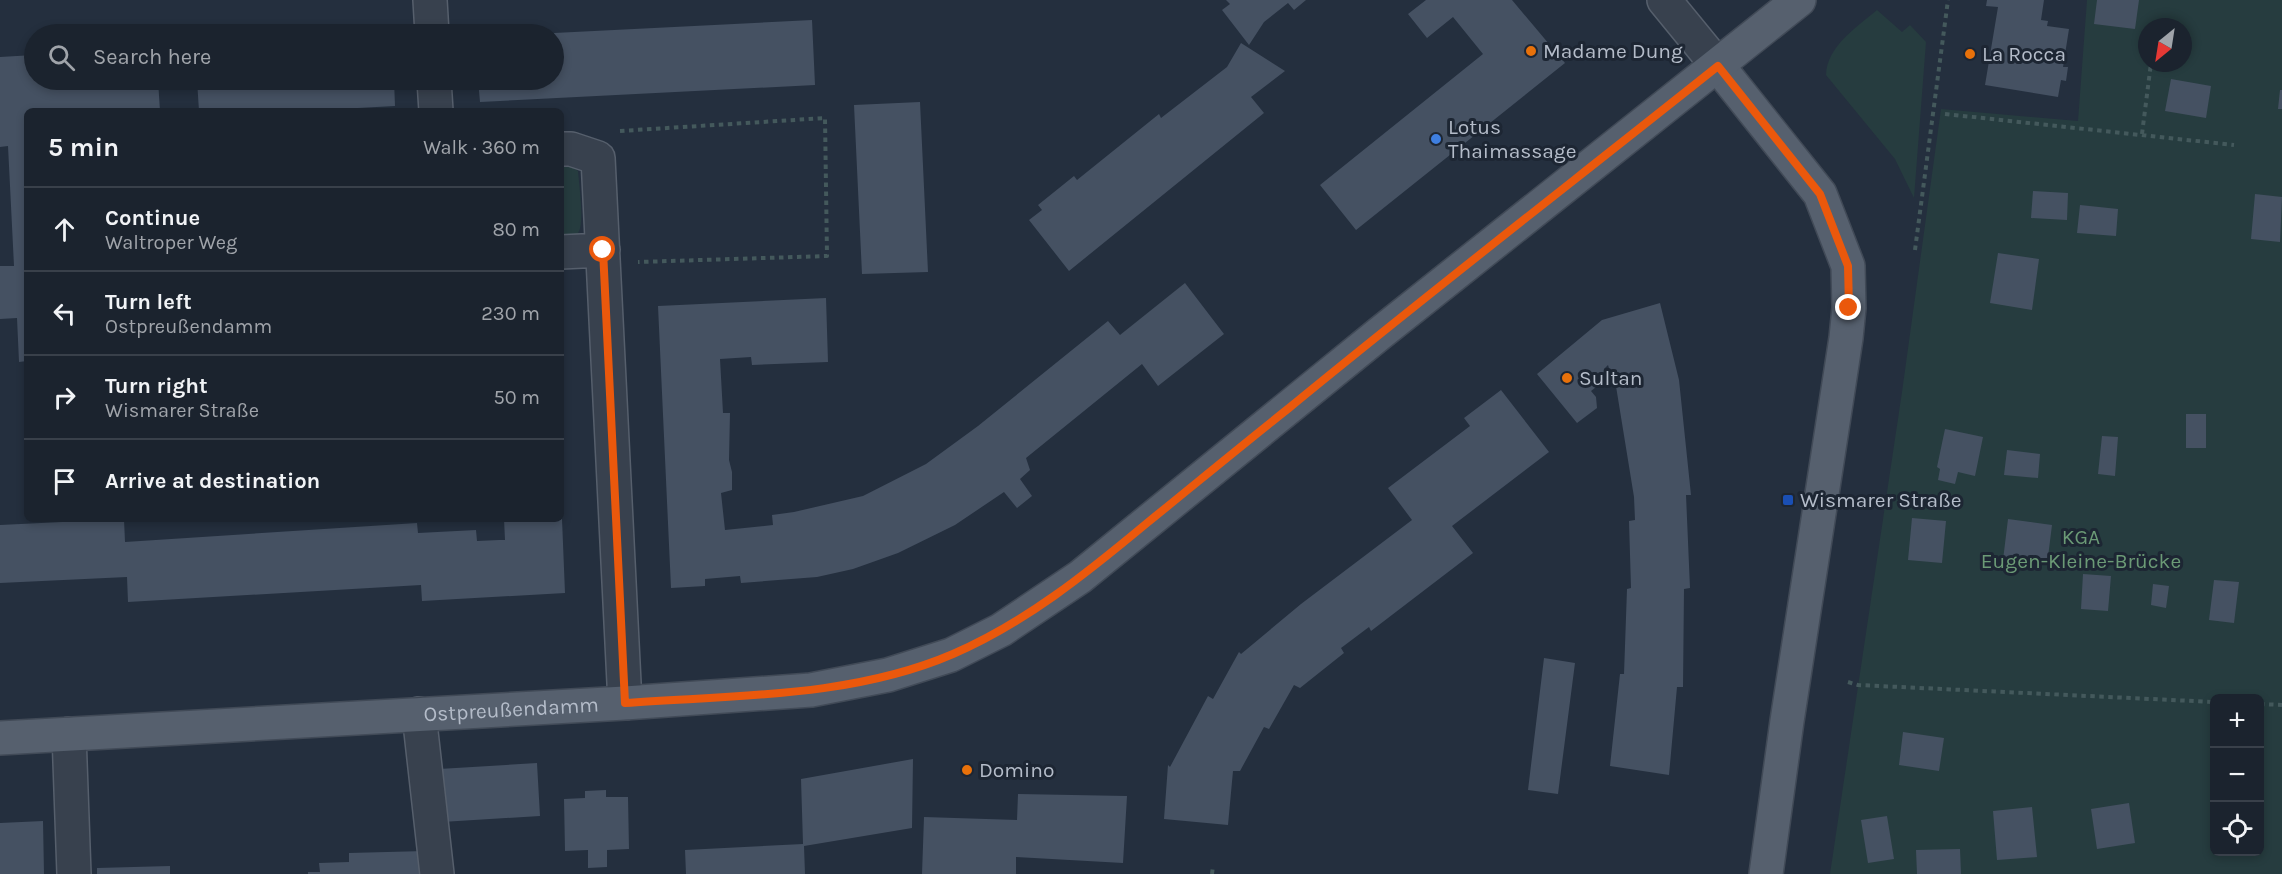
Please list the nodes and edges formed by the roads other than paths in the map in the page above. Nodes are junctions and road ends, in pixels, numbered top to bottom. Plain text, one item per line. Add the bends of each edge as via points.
1 (430, 0) edge
2 (1664, 0) edge
3 (1799, 0) edge
4 (431, 24) edge
5 (1718, 66) junction
6 (435, 90) edge
7 (436, 108) edge
8 (564, 149) edge
9 (603, 250) junction
10 (564, 252) edge
11 (625, 703) junction
12 (419, 714) junction
13 (69, 734) junction
14 (0, 738) edge
15 (74, 874) edge
16 (437, 874) edge
17 (1766, 874) edge

1 - 4 street
2 - 5 street
3 - 5 main road, Ostpreußendamm
5 - 11 main road, Ostpreußendamm via 1080,577 1001,630 951,655 847,684
5 - 17 main road via 1820,194 1848,266 1849,281 1846,338
6 - 7 street
8 - 9 street via 597,158
9 - 10 street
9 - 11 street
11 - 12 main road, Ostpreußendamm
12 - 13 main road, Ostpreußendamm
12 - 16 street
13 - 14 main road, Ostpreußendamm
13 - 15 street

